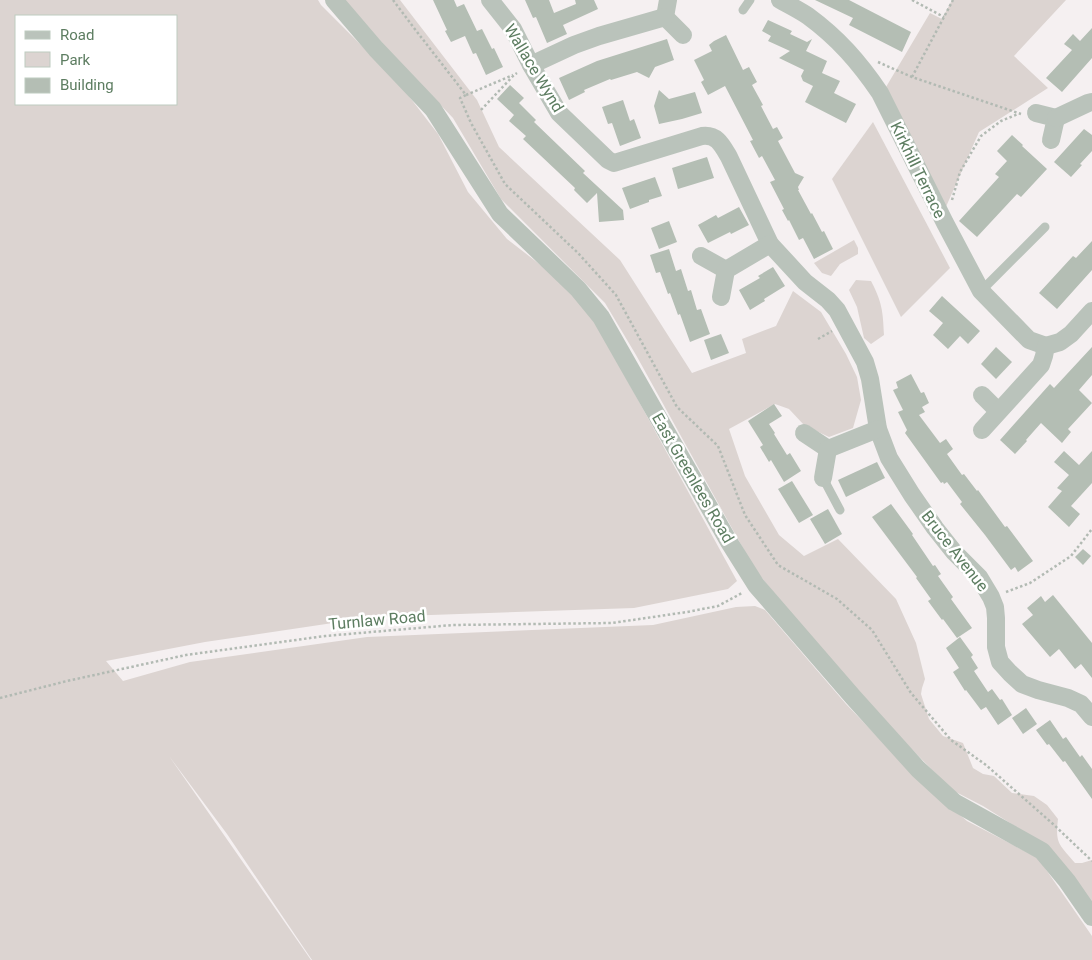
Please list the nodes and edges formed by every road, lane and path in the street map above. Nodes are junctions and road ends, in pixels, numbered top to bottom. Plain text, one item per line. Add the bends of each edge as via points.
1 (334, 0) edge
2 (393, 0) edge
3 (490, 0) edge
4 (750, 0) edge
5 (780, 0) edge
6 (912, 0) edge
7 (953, 0) edge
8 (667, 8) edge
9 (743, 10) dead end
10 (944, 17) junction
11 (683, 36) dead end
12 (878, 62) dead end
13 (531, 65) junction
14 (514, 75) junction
15 (912, 77) junction
16 (466, 95) junction
17 (1092, 102) edge
18 (481, 110) dead end
19 (1028, 113) junction
20 (1056, 118) junction
21 (1051, 140) dead end
22 (944, 224) junction
23 (1045, 227) dead end
24 (770, 244) junction
25 (701, 256) dead end
26 (726, 270) junction
27 (982, 291) junction
28 (721, 297) dead end
29 (1092, 311) edge
30 (845, 324) joint
31 (1046, 346) junction
32 (982, 395) dead end
33 (998, 411) junction
34 (878, 429) junction
35 (982, 430) dead end
36 (804, 433) dead end
37 (828, 449) junction
38 (824, 478) joint
39 (840, 510) dead end
40 (1092, 529) edge
41 (756, 585) junction
42 (991, 597) junction
43 (0, 698) edge
44 (1092, 717) edge
45 (1092, 861) edge
46 (1092, 917) edge

1 - 41 street, East Greenlees Road via 433,110 500,214 578,289 601,317
2 - 16 path
3 - 13 street, Wallace Wynd via 513,29
4 - 9 lane
5 - 22 street, Kirkhill Terrace via 806,14 834,36 868,76 880,93
6 - 10 path
7 - 10 path
8 - 11 street
8 - 13 street
10 - 15 path
12 - 15 path
13 - 14 path
13 - 24 street, Wallace Wynd via 559,113 614,163 702,136 716,138
14 - 16 path
14 - 18 path
15 - 19 path
16 - 45 path via 460,98 505,184 578,253 616,295 677,407 718,446 745,515 778,565 837,599 872,630 911,693 951,740 986,765
17 - 20 street
19 - 20 street
19 - 22 path via 1001,121 981,136 960,172
20 - 21 street
22 - 27 street, Kirkhill Terrace
23 - 27 lane
24 - 26 street
24 - 30 street, Wallace Wynd via 805,282 828,300
25 - 26 street
26 - 28 street
27 - 31 street, Kirkhill Terrace via 1029,340
29 - 31 street via 1071,334
30 - 34 street, Bruce Avenue via 865,362
31 - 33 street via 1042,365
32 - 33 street
33 - 35 street
34 - 37 street
34 - 42 street, Bruce Avenue via 889,458 912,495 954,552 979,577
36 - 37 street
37 - 38 street
38 - 39 lane
40 - 42 path via 1070,556 1030,583
41 - 43 path, Turnlaw Road via 718,606 687,612 612,623 453,625 325,636 186,655
41 - 46 street, East Greenlees Road via 918,769 954,802 1042,851
42 - 44 street, Bruce Avenue via 995,607 996,647 1000,662 1022,684 1081,704

